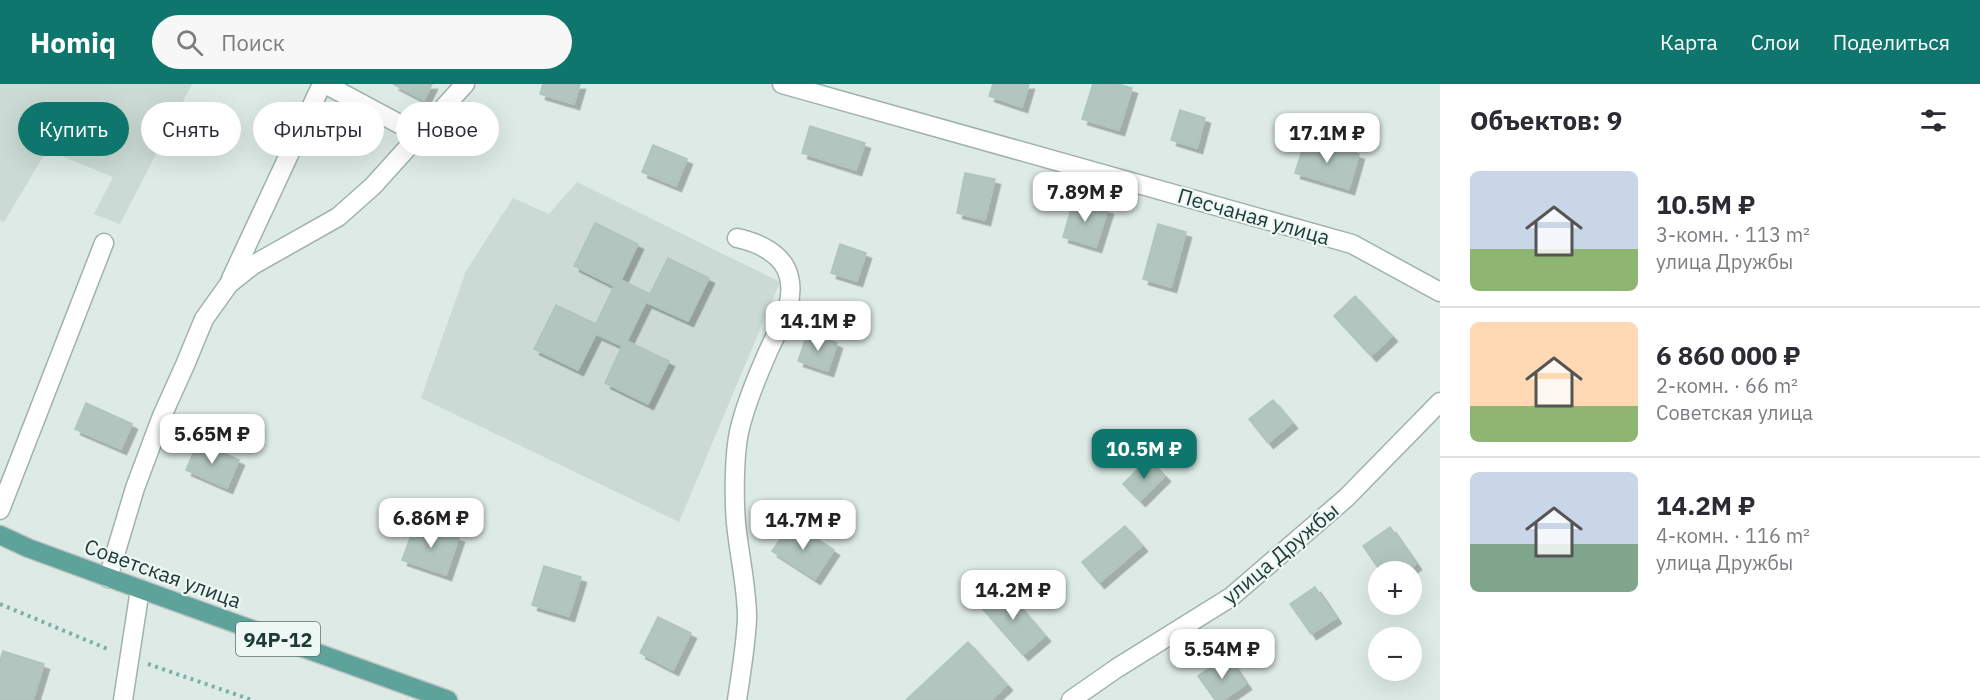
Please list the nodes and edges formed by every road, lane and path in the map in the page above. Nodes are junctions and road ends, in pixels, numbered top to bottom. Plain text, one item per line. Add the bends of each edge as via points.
1 (323, 84) edge
2 (465, 84) edge
3 (782, 84) edge
4 (448, 102) edge
5 (396, 122) edge
6 (399, 156) edge
7 (737, 238) dead end
8 (104, 243) dead end
9 (229, 284) junction
10 (1440, 292) edge
11 (1440, 402) edge
12 (0, 510) edge
13 (0, 535) edge
14 (108, 578) junction
15 (140, 589) junction
16 (123, 700) edge
17 (448, 700) edge
18 (737, 700) edge
19 (1071, 700) edge

1 - 5 street
1 - 9 street
2 - 4 street
3 - 10 street, Песчаная улица via 1352,244
6 - 9 street via 338,217 253,265
7 - 18 street via 753,241 782,263 789,276 789,294 785,318 750,396 739,433 736,522 747,618
8 - 12 street
9 - 14 street via 204,319 162,416
11 - 19 street, улица Дружбы via 1346,498 1231,597
13 - 14 main road, Советская улица / 94Р-12
14 - 15 main road, Советская улица / 94Р-12
15 - 16 street
15 - 17 main road, Советская улица / 94Р-12

